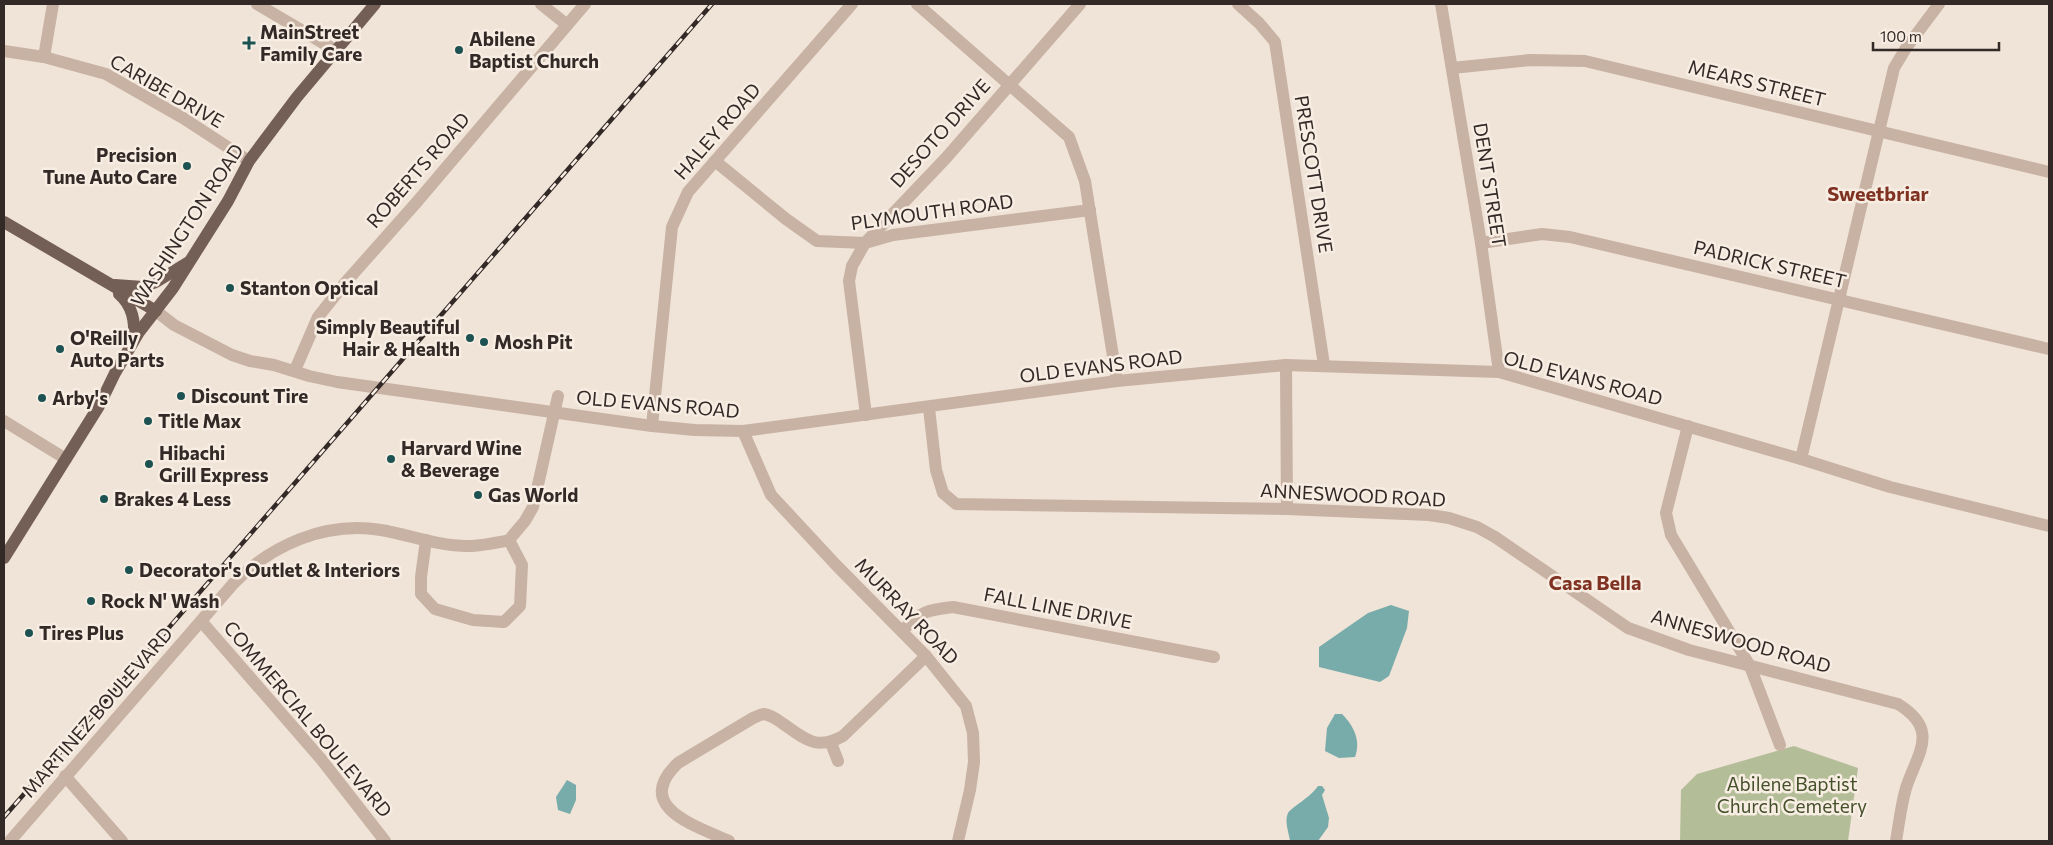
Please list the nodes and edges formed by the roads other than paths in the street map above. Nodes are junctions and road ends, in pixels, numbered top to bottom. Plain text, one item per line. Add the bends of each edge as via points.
1 (54, 4) edge
2 (257, 4) edge
3 (376, 4) edge
4 (541, 4) edge
5 (585, 4) edge
6 (852, 4) edge
7 (917, 4) edge
8 (1080, 4) edge
9 (1238, 4) edge
10 (1441, 4) edge
11 (1939, 4) edge
12 (566, 24) junction
13 (335, 50) junction
14 (4, 51) edge
15 (44, 57) junction
16 (1452, 68) junction
17 (1009, 84) junction
18 (1878, 132) junction
19 (249, 161) junction
20 (715, 161) junction
21 (2049, 172) edge
22 (1090, 210) junction
23 (4, 222) edge
24 (865, 244) junction
25 (1481, 244) junction
26 (190, 262) junction
27 (108, 284) junction
28 (1838, 298) junction
29 (156, 311) junction
30 (134, 342) junction
31 (2049, 349) edge
32 (1286, 365) junction
33 (1324, 366) junction
34 (295, 370) junction
35 (1500, 372) junction
36 (1117, 381) junction
37 (558, 396) dead end
38 (929, 408) junction
39 (555, 413) junction
40 (866, 415) junction
41 (4, 421) edge
42 (652, 426) junction
43 (1688, 426) junction
44 (743, 431) junction
45 (66, 459) junction
46 (1801, 459) junction
47 (1288, 508) junction
48 (2049, 526) edge
49 (426, 540) junction
50 (509, 540) junction
51 (4, 558) edge
52 (201, 621) junction
53 (902, 631) junction
54 (926, 656) junction
55 (1214, 657) dead end
56 (1750, 666) junction
57 (831, 743) junction
58 (1780, 745) dead end
59 (838, 761) dead end
60 (66, 776) junction
61 (10, 841) edge
62 (122, 841) edge
63 (385, 841) edge
64 (729, 841) edge
65 (958, 841) edge
66 (1896, 841) edge

1 - 15 street
2 - 13 street
3 - 13 main road, WASHINGTON ROAD
4 - 12 street
5 - 12 street, ROBERTS ROAD
6 - 20 street, HALEY ROAD
7 - 17 street
8 - 17 street, DESOTO DRIVE
9 - 33 street, PRESCOTT DRIVE via 1275,42
10 - 16 street, DENT STREET
11 - 18 street via 1894,68
12 - 34 street, ROBERTS ROAD via 318,317
13 - 19 main road, WASHINGTON ROAD
14 - 15 street, CARIBE DRIVE
15 - 19 street, CARIBE DRIVE via 106,74
16 - 18 street, MEARS STREET via 1530,60 1584,61
16 - 25 street, DENT STREET
17 - 22 street via 1069,137
17 - 24 street, DESOTO DRIVE via 946,158
18 - 21 street, MEARS STREET
18 - 28 street
19 - 26 main road, WASHINGTON ROAD
20 - 24 street, PLYMOUTH ROAD via 817,241
20 - 42 street, HALEY ROAD via 688,192 672,227
22 - 24 street, PLYMOUTH ROAD via 894,234
22 - 36 street
23 - 27 main road
24 - 40 street, DESOTO DRIVE via 852,266 849,280
25 - 28 street, PADRICK STREET via 1542,234 1570,237
25 - 35 street, DENT STREET
26 - 27 main road via 143,287
26 - 29 main road, WASHINGTON ROAD
27 - 29 main road
27 - 30 main road via 127,300 135,325
28 - 31 street, PADRICK STREET
28 - 46 street
29 - 30 main road, WASHINGTON ROAD
29 - 34 street, OLD EVANS ROAD via 174,326 232,355 250,362
30 - 45 main road, WASHINGTON ROAD
32 - 33 street, OLD EVANS ROAD
32 - 36 street, OLD EVANS ROAD
32 - 47 street
33 - 35 street, OLD EVANS ROAD
34 - 39 street, OLD EVANS ROAD via 345,383
35 - 43 street, OLD EVANS ROAD
36 - 38 street, OLD EVANS ROAD
37 - 39 street
38 - 40 street, OLD EVANS ROAD
38 - 47 street, ANNESWOOD ROAD via 936,470 944,493 956,504
39 - 42 street, OLD EVANS ROAD
39 - 50 street via 534,507
40 - 44 street, OLD EVANS ROAD
41 - 45 street
42 - 44 street, OLD EVANS ROAD
43 - 46 street, OLD EVANS ROAD
43 - 56 street via 1666,513 1670,535
44 - 53 street, MURRAY ROAD via 771,495
45 - 51 main road, WASHINGTON ROAD
46 - 48 street, OLD EVANS ROAD via 1890,487
47 - 56 street, ANNESWOOD ROAD via 1449,518 1477,527 1628,628 1689,650
49 - 50 street, MARTINEZ BOULEVARD via 469,546
49 - 50 street via 421,594 435,609 473,620 504,622 520,606 522,565
49 - 52 street, MARTINEZ BOULEVARD via 364,528 331,530 293,541 245,572
52 - 60 street, MARTINEZ BOULEVARD
52 - 63 street, COMMERCIAL BOULEVARD via 321,759
53 - 54 street, MURRAY ROAD
53 - 55 street, FALL LINE DRIVE via 919,614 954,607
54 - 57 street via 843,736
54 - 65 street, MURRAY ROAD via 966,706 973,733 974,762
56 - 58 street
56 - 66 street, ANNESWOOD ROAD via 1898,704 1920,722 1924,736 1922,750 1906,788
57 - 59 street
57 - 64 street via 817,744 764,714 678,762 664,780 668,809 678,818
60 - 61 street, MARTINEZ BOULEVARD
60 - 62 street

